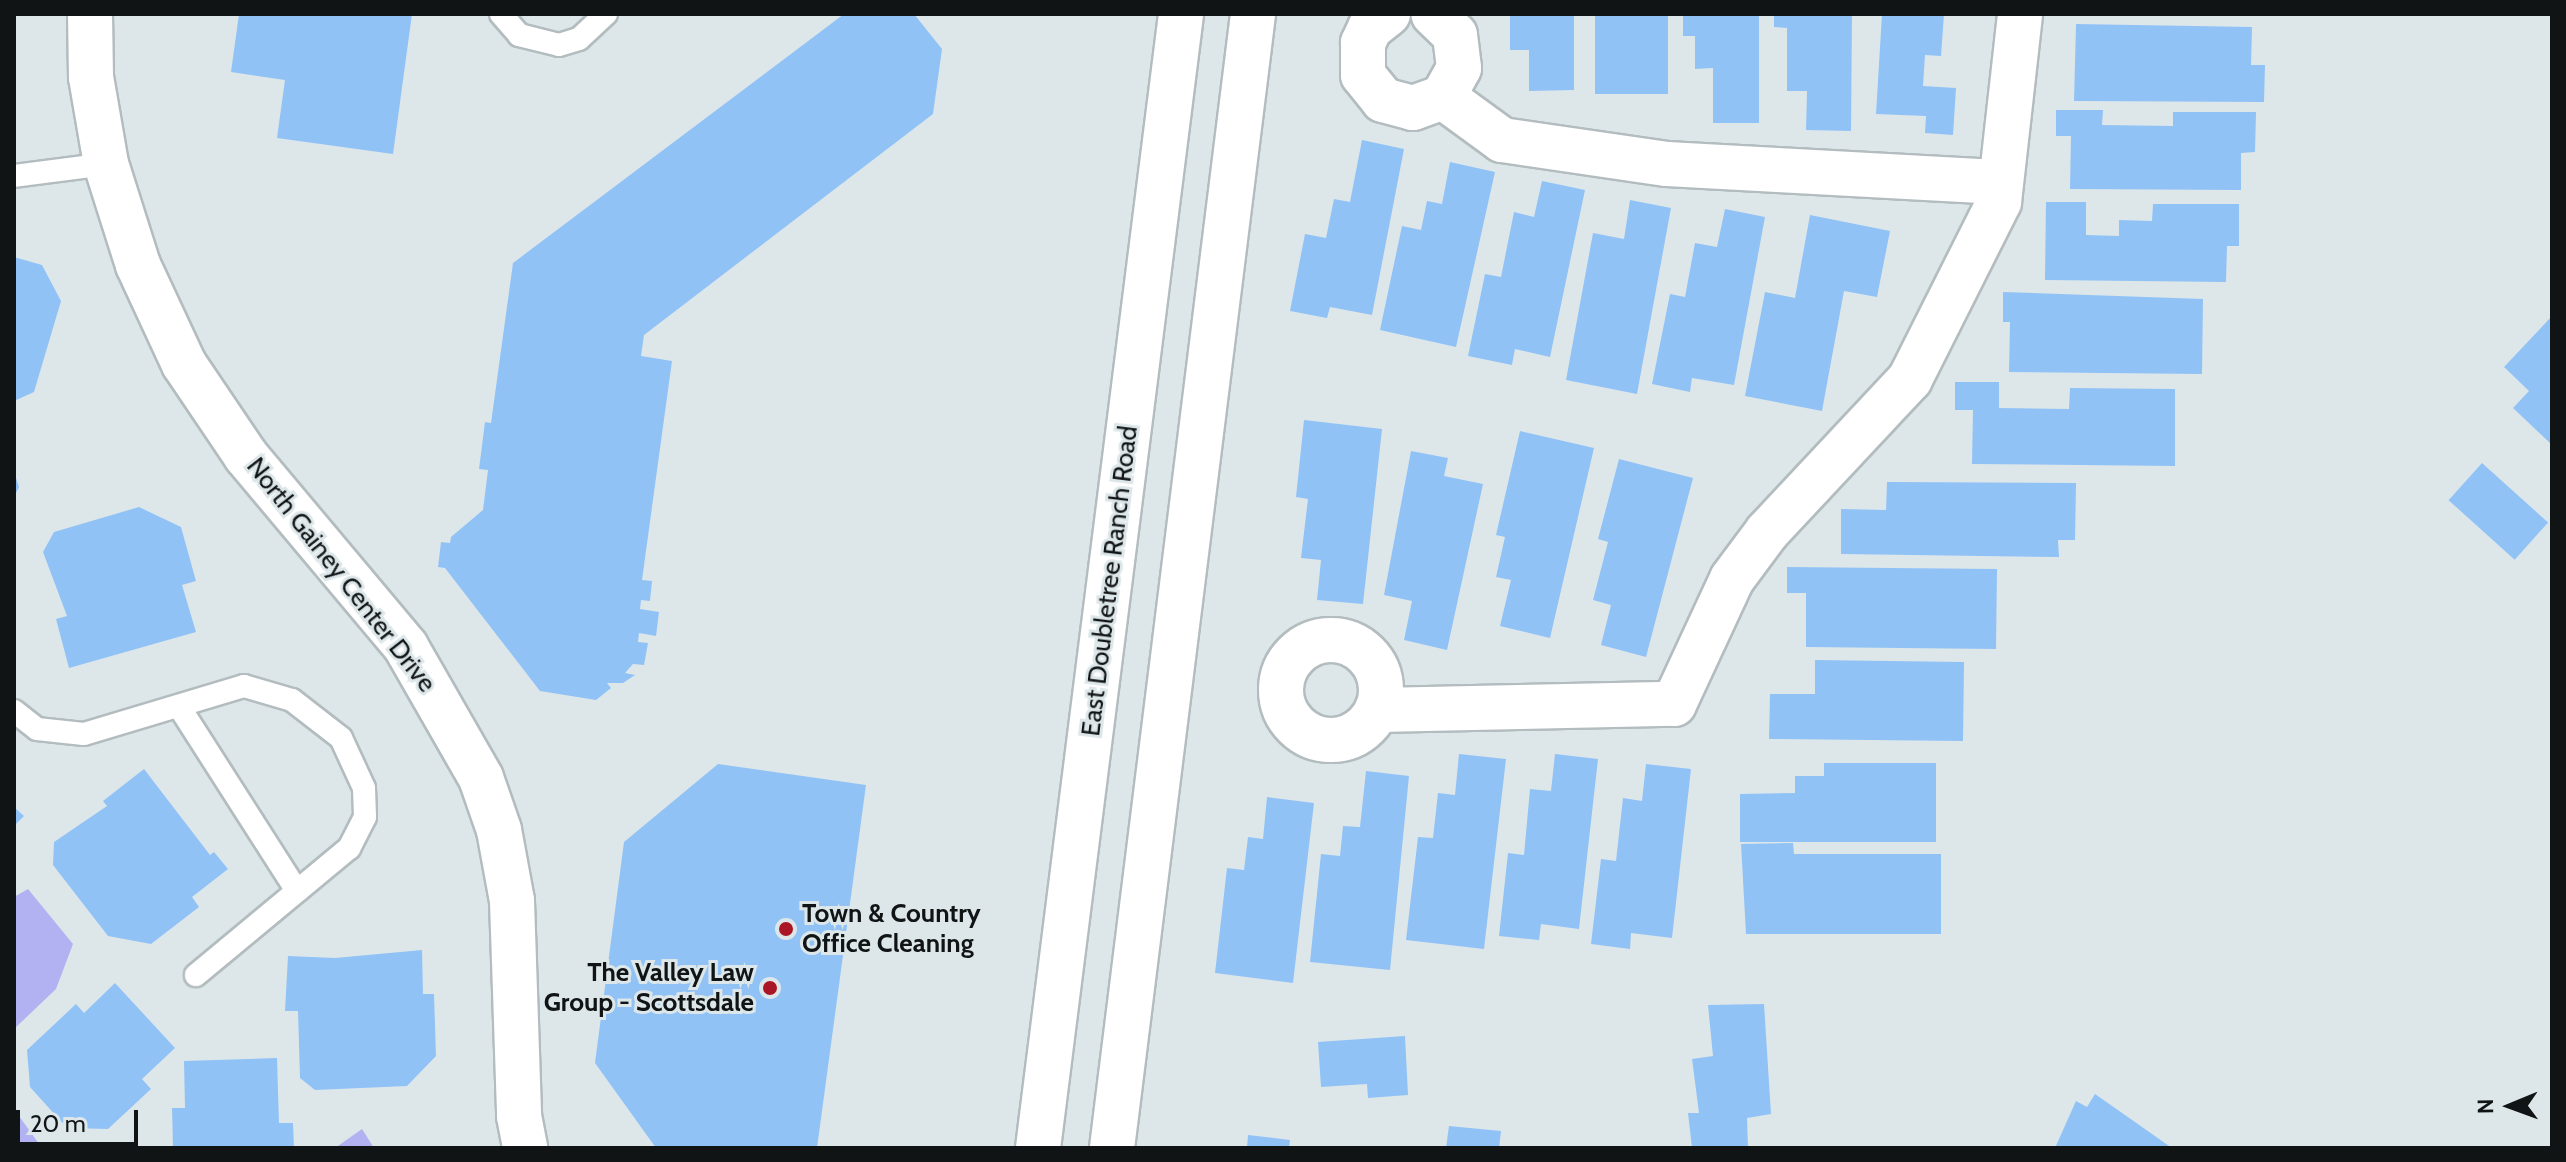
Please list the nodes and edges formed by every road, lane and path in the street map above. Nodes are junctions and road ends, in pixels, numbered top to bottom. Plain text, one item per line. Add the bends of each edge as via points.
1 (90, 14) edge
2 (501, 14) edge
3 (606, 14) edge
4 (1181, 14) edge
5 (1253, 14) edge
6 (1388, 14) edge
7 (1433, 14) edge
8 (2020, 14) edge
9 (1443, 97) junction
10 (106, 164) junction
11 (14, 176) edge
12 (2001, 182) junction
13 (180, 708) junction
14 (1377, 710) dead end
15 (14, 711) edge
16 (297, 891) junction
17 (196, 975) dead end
18 (525, 1148) edge
19 (1038, 1148) edge
20 (1112, 1148) edge

1 - 10 street, North Gainey Center Drive via 91,77
2 - 3 lane via 519,35 559,45 579,39
4 - 19 street, East Doubletree Ranch Road
5 - 20 street
6 - 9 street via 1370,28 1363,43 1363,75 1370,89 1397,107 1429,105
7 - 9 street via 1455,35 1460,51 1457,76
8 - 12 street
9 - 12 street via 1502,140 1667,164
10 - 11 lane
10 - 18 street, North Gainey Center Drive via 138,265 184,364 246,456 406,647 444,705 481,778 499,830 512,901 519,1116
12 - 14 street via 1999,202 1910,379 1767,532 1732,579 1674,704
13 - 15 lane via 84,734 37,729
13 - 16 lane
13 - 16 lane via 244,686 292,700 341,738 364,788 365,817 349,848
16 - 17 lane

